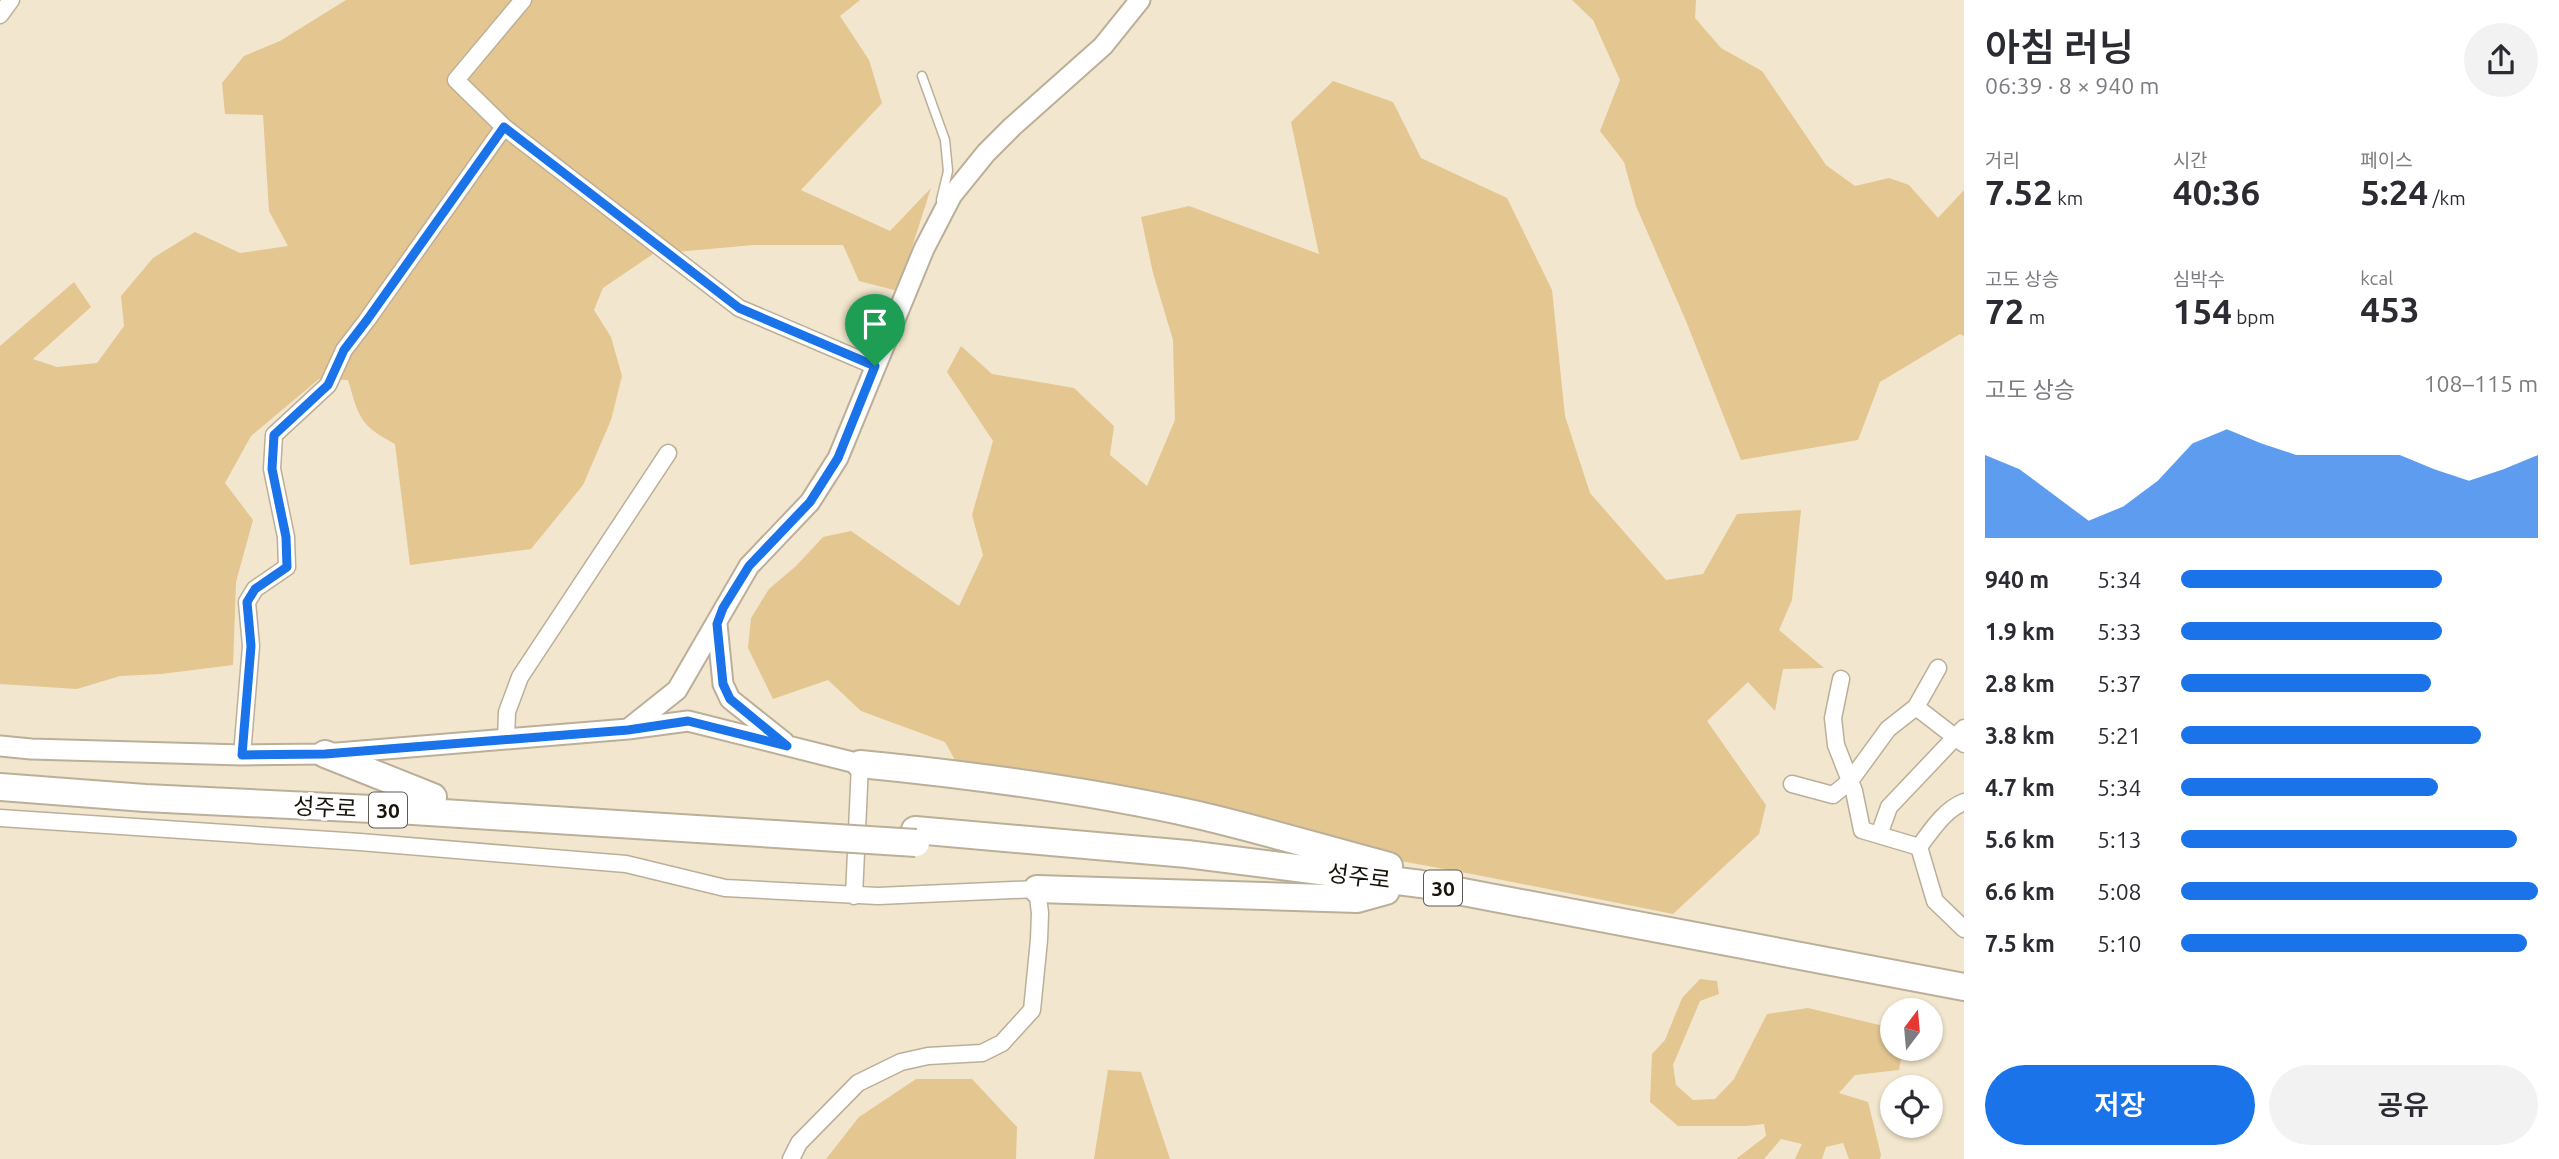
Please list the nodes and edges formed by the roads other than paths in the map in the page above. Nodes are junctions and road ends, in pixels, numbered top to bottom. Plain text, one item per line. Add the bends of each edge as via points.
1 (11, 0) edge
2 (523, 0) edge
3 (1140, 0) edge
4 (0, 15) edge
5 (922, 76) dead end
6 (504, 127) junction
7 (935, 223) junction
8 (875, 366) junction
9 (668, 453) dead end
10 (717, 624) junction
11 (1938, 668) dead end
12 (1841, 679) dead end
13 (1916, 707) junction
14 (628, 730) junction
15 (1961, 736) edge
16 (506, 739) junction
17 (0, 746) edge
18 (787, 746) junction
19 (325, 754) junction
20 (242, 755) junction
21 (860, 764) junction
22 (0, 775) edge
23 (1850, 781) junction
24 (1792, 784) dead end
25 (0, 787) edge
26 (433, 797) junction
27 (1964, 802) edge
28 (0, 818) edge
29 (775, 828) junction
30 (1879, 835) junction
31 (915, 837) junction
32 (1919, 847) junction
33 (1421, 884) junction
34 (1037, 889) junction
35 (1386, 891) junction
36 (854, 896) junction
37 (1964, 929) edge
38 (1964, 972) edge
39 (1923, 979) junction
40 (1964, 987) edge
41 (1964, 1003) edge
42 (791, 1159) edge

1 - 4 street
2 - 6 street via 456,80
3 - 7 street via 1103,46 986,153
5 - 7 lane via 945,141 948,171
6 - 8 street via 739,308
6 - 20 street via 344,350 328,385 274,435 272,469 286,537 287,567 255,589 247,602 251,646
7 - 8 street
8 - 10 street via 838,458 810,502 749,566
9 - 16 street via 520,677 507,712
10 - 14 street via 677,690
10 - 18 street via 723,684 730,699
11 - 13 street
12 - 23 street via 1833,718 1836,745
13 - 15 street
13 - 23 street via 1888,729
14 - 16 street
14 - 18 street via 688,721
15 - 30 street via 1889,807
16 - 19 street
17 - 20 street
18 - 21 street
19 - 20 street
19 - 26 highway
21 - 33 highway via 1055,788 1198,816 1395,868
21 - 36 street
22 - 26 highway, 성주로 / 30
23 - 24 street via 1833,795
23 - 30 street via 1862,830
25 - 29 highway, 성주로 / 30
26 - 29 highway, 성주로 / 30
27 - 32 street via 1939,821
28 - 36 street via 626,864 725,888
29 - 31 highway, 30, bridge
30 - 32 street
31 - 33 highway, 성주로 / 30 via 1187,854
31 - 35 highway, 성주로 / 30
32 - 37 street via 1935,901
33 - 39 highway, 성주로 / 30
34 - 35 highway via 1357,899
34 - 36 street
34 - 42 street via 1039,940 1032,1010 1002,1043 982,1053 901,1062 858,1083 799,1143
35 - 41 highway, 성주로 / 30
38 - 39 street
39 - 40 highway, 성주로 / 30

